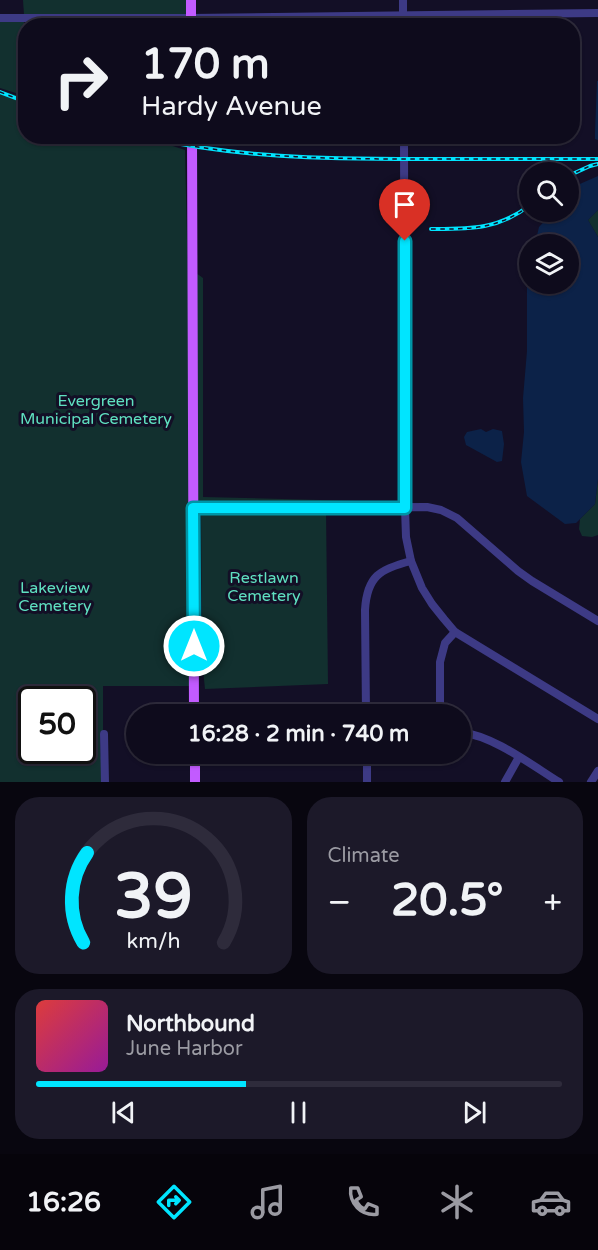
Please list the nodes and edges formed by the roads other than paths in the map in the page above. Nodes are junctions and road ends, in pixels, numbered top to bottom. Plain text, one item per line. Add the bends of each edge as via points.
1 (191, 0) edge
2 (403, 0) edge
3 (598, 13) edge
4 (403, 16) junction
5 (0, 18) edge
6 (18, 18) edge
7 (191, 18) edge
8 (332, 18) edge
9 (192, 144) edge
10 (404, 144) edge
11 (193, 508) junction
12 (405, 508) junction
13 (411, 561) junction
14 (598, 621) edge
15 (455, 632) junction
16 (194, 704) edge
17 (366, 704) edge
18 (440, 704) edge
19 (598, 719) edge
20 (471, 733) edge
21 (104, 734) dead end
22 (519, 757) junction
23 (195, 764) edge
24 (367, 764) edge
25 (598, 771) edge
26 (105, 782) edge
27 (195, 782) edge
28 (367, 782) edge
29 (505, 782) edge
30 (559, 782) edge
31 (591, 782) edge

1 - 7 main road
2 - 4 street
3 - 4 street
4 - 8 street
5 - 6 street
9 - 11 main road
10 - 12 street
11 - 12 street
11 - 16 main road
12 - 13 street
12 - 14 street via 427,507 457,518 518,571
13 - 15 street via 422,588
13 - 17 street via 384,569 366,595
15 - 18 street via 445,643 440,662
15 - 19 street
20 - 22 street
21 - 26 street
22 - 29 street
22 - 30 street
23 - 27 main road
24 - 28 street
25 - 31 street

